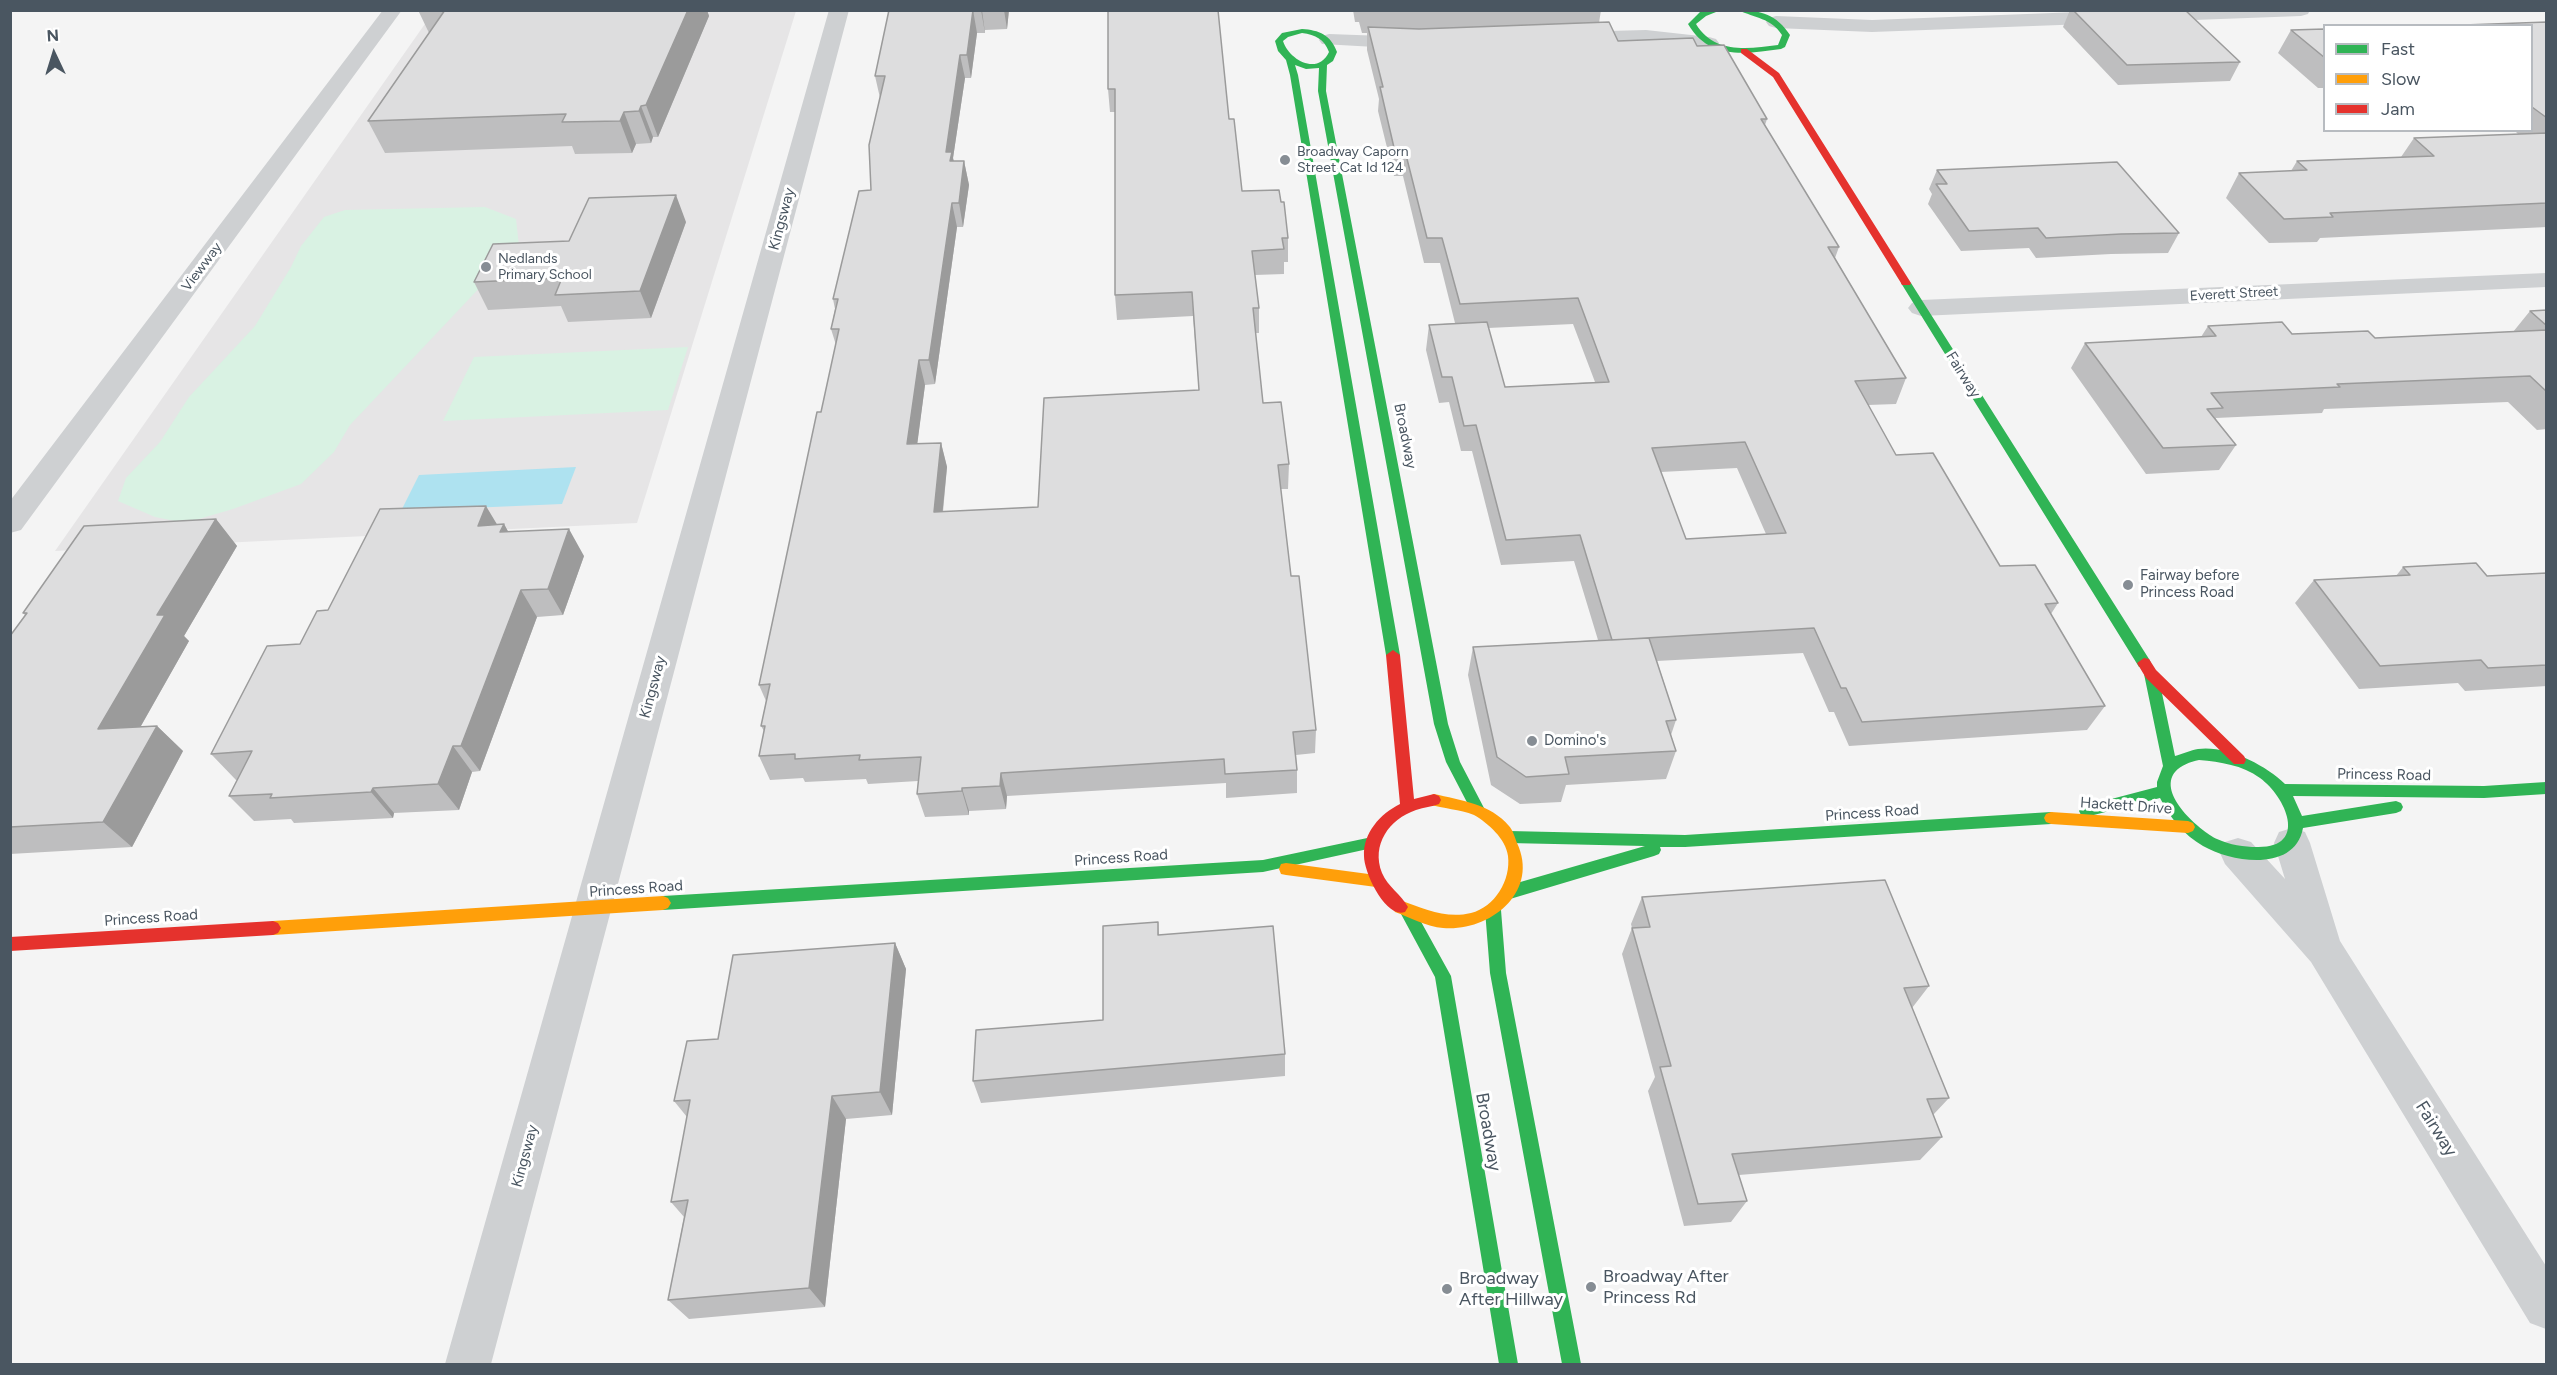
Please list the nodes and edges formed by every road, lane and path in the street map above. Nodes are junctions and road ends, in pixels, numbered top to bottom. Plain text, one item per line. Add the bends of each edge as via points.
1 (393, 10) edge
2 (839, 10) edge
3 (2301, 10) edge
4 (1715, 11) edge
5 (1749, 11) edge
6 (1312, 19) dead end
7 (1283, 20) dead end
8 (1692, 24) junction
9 (1286, 35) junction
10 (1781, 35) junction
11 (1646, 36) junction
12 (1555, 39) edge
13 (1709, 43) junction
14 (1423, 44) edge
15 (1328, 48) junction
16 (1744, 51) junction
17 (1289, 62) junction
18 (1776, 75) junction
19 (2547, 280) edge
20 (1921, 308) junction
21 (10, 523) edge
22 (2151, 674) junction
23 (2239, 760) junction
24 (2170, 765) junction
25 (2547, 788) edge
26 (2283, 790) junction
27 (2164, 791) junction
28 (2484, 792) junction
29 (1407, 805) junction
30 (1477, 808) junction
31 (2061, 818) junction
32 (2188, 827) junction
33 (2295, 833) junction
34 (1509, 837) junction
35 (1685, 841) junction
36 (1372, 843) junction
37 (2238, 853) junction
38 (1263, 866) junction
39 (1376, 881) junction
40 (1510, 892) junction
41 (592, 908) junction
42 (1493, 910) junction
43 (1409, 914) junction
44 (10, 944) edge
45 (2325, 951) junction
46 (2547, 1307) edge
47 (468, 1365) edge
48 (1509, 1365) edge
49 (1572, 1365) edge

1 - 21 street, Viewway
2 - 41 street, Kingsway
3 - 10 street via 1872,26
4 - 8 main road via 1703,14
5 - 10 main road
6 - 15 main road
7 - 9 main road
8 - 11 street
8 - 13 main road via 1693,31
9 - 15 main road via 1312,32
9 - 17 main road via 1279,41 1278,49
10 - 16 main road
10 - 18 main road
11 - 12 street
11 - 13 street
13 - 16 main road
14 - 15 street
15 - 17 main road via 1299,64
15 - 30 main road, Broadway via 1322,91 1442,724 1453,762
16 - 18 main road, Fairway
17 - 29 main road via 1397,681
18 - 20 main road, Fairway
19 - 20 street, Everett Street
20 - 22 main road, Fairway
22 - 23 main road, Fairway
22 - 24 main road, Fairway
23 - 24 main road via 2199,754 2182,757
23 - 26 main road
24 - 27 main road via 2164,777
25 - 28 main road, Princess Road
26 - 28 main road, Princess Road
26 - 33 main road via 2294,807
27 - 31 main road, Hackett Drive
27 - 32 main road via 2177,816
28 - 33 main road, Princess Road
29 - 30 main road via 1434,800 1456,801
29 - 36 main road via 1381,826
30 - 34 main road via 1496,821
31 - 32 main road, Hackett Drive
31 - 35 main road, Princess Road
32 - 37 main road
33 - 37 main road via 2278,852
33 - 45 street, Fairway
34 - 35 main road, Princess Road
34 - 40 main road via 1517,856 1517,874
35 - 40 main road, Princess Road
36 - 38 main road, Princess Road
36 - 39 main road
37 - 45 street, Fairway
38 - 39 main road, Princess Road
38 - 41 main road, Princess Road
39 - 43 main road
40 - 42 main road
41 - 44 main road, Princess Road
41 - 47 street, Kingsway
42 - 43 main road via 1478,919 1452,923
42 - 49 main road via 1498,973
43 - 48 main road, Broadway via 1443,976
45 - 46 street, Fairway

